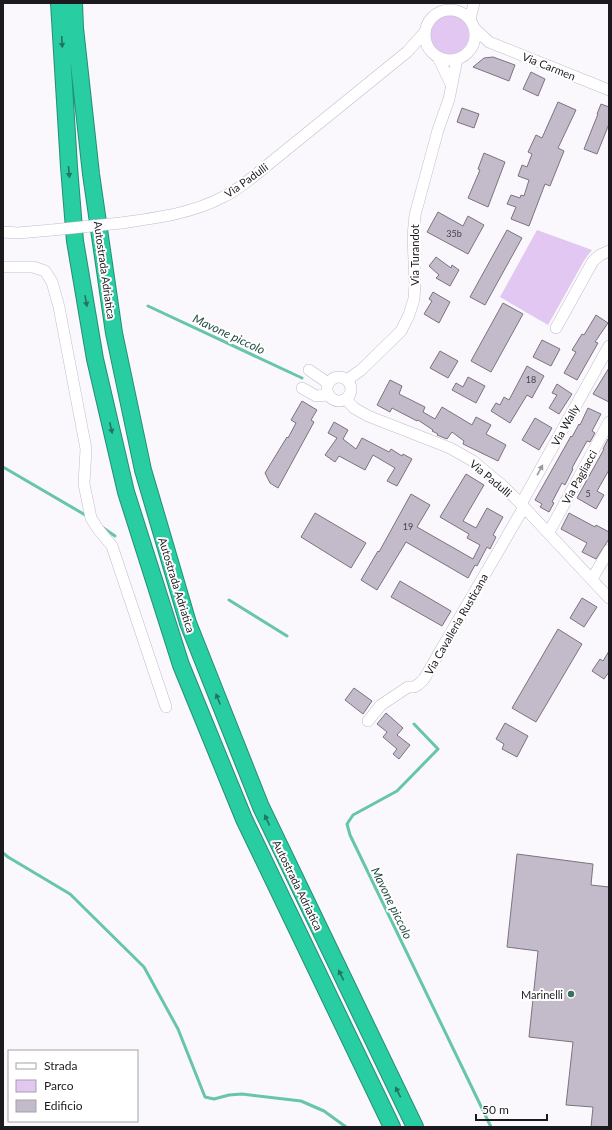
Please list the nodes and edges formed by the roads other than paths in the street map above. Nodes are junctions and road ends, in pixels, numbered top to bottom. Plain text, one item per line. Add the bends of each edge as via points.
1 (59, 3) edge
2 (74, 3) edge
3 (463, 3) edge
4 (474, 3) edge
5 (452, 10) junction
6 (472, 23) junction
7 (425, 32) junction
8 (489, 42) junction
9 (472, 47) junction
10 (407, 52) junction
11 (435, 54) junction
12 (457, 59) junction
13 (451, 84) junction
14 (609, 90) edge
15 (3, 232) edge
16 (609, 251) edge
17 (3, 267) edge
18 (556, 328) dead end
19 (609, 346) edge
20 (309, 370) dead end
21 (347, 380) junction
22 (328, 383) junction
23 (302, 388) dead end
24 (328, 395) junction
25 (346, 399) junction
26 (609, 422) edge
27 (523, 505) junction
28 (548, 532) junction
29 (609, 550) edge
30 (592, 579) junction
31 (609, 598) edge
32 (166, 707) dead end
33 (368, 721) dead end
34 (392, 1127) edge
35 (415, 1127) edge

1 -> 34 highway, Autostrada Adriatica via 76,242 95,359 126,492 182,665 244,819
35 -> 2 highway, Autostrada Adriatica via 261,807 188,623 143,470 114,333 91,174
3 - 5 street
4 - 6 street
5 - 6 street via 465,14
5 - 7 street via 437,13 431,18
6 - 8 street, Via Carmen
6 - 9 street via 475,41
7 - 10 street, Via Padulli
7 - 11 street via 425,39
8 - 9 street
8 - 14 street, Via Carmen
9 - 12 street
10 - 11 street
10 - 15 street, Via Padulli, bridge via 254,176 223,197 170,216 18,234
11 - 12 street via 444,59
11 - 13 street
12 - 13 street, Via Turandot
13 - 21 street, Via Turandot via 449,99 414,215 415,284 410,315 401,331
16 - 18 street via 593,261
17 - 32 street via 33,266 46,271 52,282 86,449 84,484 91,518 112,546
27 -> 19 street, Via Wally
20 - 22 street
21 - 22 street via 337,377
21 - 25 street via 351,392
22 - 24 street
23 - 24 street via 316,396
24 - 25 street, Via Padulli via 335,401
25 - 27 street, Via Padulli via 354,408 368,416 450,448 473,461
26 - 28 street, Via Pagliacci
27 - 28 street, Via Padulli
27 - 33 street, Via Cavalleria Rusticana via 424,679 381,705
28 - 30 street, Via Padulli
29 - 30 street
30 - 31 street, Via Padulli

